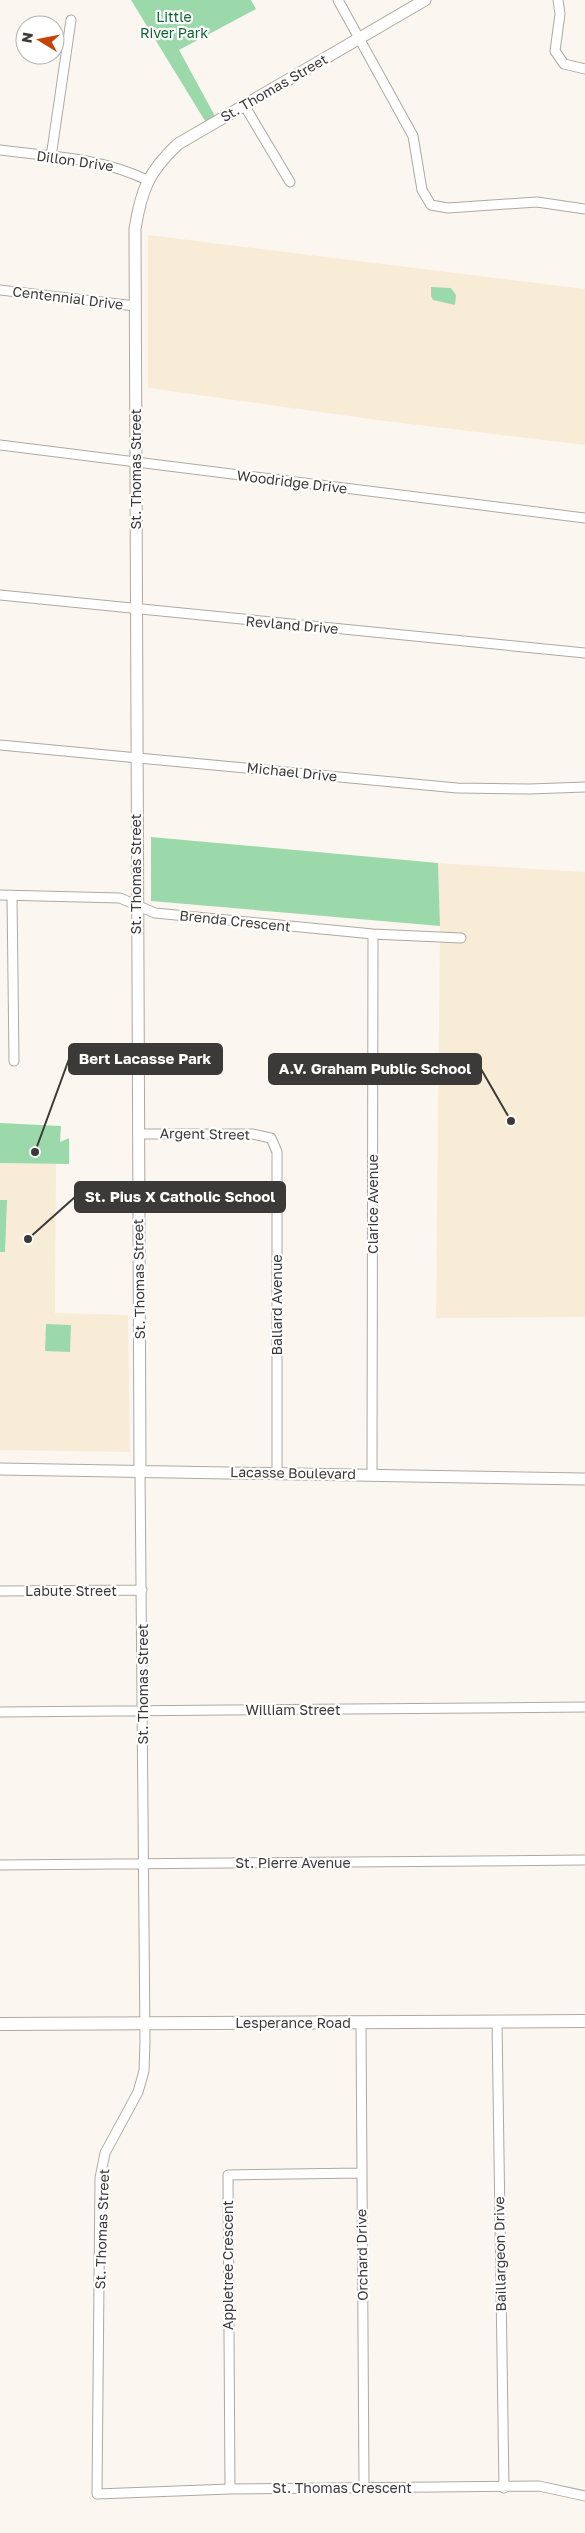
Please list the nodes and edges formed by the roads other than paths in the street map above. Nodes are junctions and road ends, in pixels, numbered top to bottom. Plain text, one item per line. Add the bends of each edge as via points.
1 (338, 0) edge
2 (425, 0) edge
3 (558, 0) edge
4 (72, 20) dead end
5 (360, 38) junction
6 (585, 69) edge
7 (244, 105) junction
8 (0, 150) edge
9 (51, 157) junction
10 (147, 180) junction
11 (290, 182) dead end
12 (585, 209) edge
13 (0, 290) edge
14 (135, 306) junction
15 (0, 445) edge
16 (136, 463) junction
17 (585, 518) edge
18 (0, 595) edge
19 (135, 610) junction
20 (585, 653) edge
21 (0, 745) edge
22 (136, 756) junction
23 (585, 787) edge
24 (0, 895) edge
25 (12, 896) junction
26 (136, 906) junction
27 (373, 934) junction
28 (460, 938) dead end
29 (14, 1061) dead end
30 (138, 1134) junction
31 (271, 1138) joint
32 (0, 1469) edge
33 (140, 1471) junction
34 (277, 1473) junction
35 (372, 1474) junction
36 (585, 1479) edge
37 (142, 1590) junction
38 (0, 1591) edge
39 (585, 1707) edge
40 (143, 1711) junction
41 (0, 1712) edge
42 (585, 1860) edge
43 (145, 1864) junction
44 (0, 1865) edge
45 (497, 2021) junction
46 (585, 2021) edge
47 (145, 2022) junction
48 (361, 2023) junction
49 (0, 2024) edge
50 (361, 2174) junction
51 (364, 2487) junction
52 (504, 2488) junction
53 (230, 2489) junction
54 (97, 2494) joint
55 (585, 2496) edge

1 - 5 street
2 - 5 street, St. Thomas Street
3 - 6 street via 560,14 555,51 564,64
4 - 9 street
5 - 7 street, St. Thomas Street
5 - 12 street via 413,136 422,190 431,205 448,208 537,202
7 - 10 street, St. Thomas Street via 178,144
7 - 11 street
8 - 9 street, Dillon Drive
9 - 10 street, Dillon Drive via 109,164
10 - 14 street, St. Thomas Street via 135,229
13 - 14 street, Centennial Drive
14 - 16 street, St. Thomas Street
15 - 16 street, Woodridge Drive
16 - 17 street, Woodridge Drive
16 - 19 street, St. Thomas Street
18 - 19 street, Revland Drive
19 - 20 street, Revland Drive
19 - 22 street, St. Thomas Street
21 - 22 street, Michael Drive
22 - 23 street, Michael Drive via 457,788
22 - 26 street, St. Thomas Street
24 - 25 street, Brenda Crescent
25 - 26 street, Brenda Crescent via 120,898
25 - 29 street
26 - 27 street, Brenda Crescent via 154,912
26 - 30 street, St. Thomas Street
27 - 28 street, Brenda Crescent
27 - 35 street, Clarice Avenue
30 - 31 street, Argent Street via 252,1134
30 - 33 street, St. Thomas Street
31 - 34 street, Ballard Avenue via 277,1152
32 - 33 street, Lacasse Boulevard
33 - 34 street, Lacasse Boulevard
33 - 37 street, St. Thomas Street
34 - 35 street, Lacasse Boulevard
35 - 36 street, Lacasse Boulevard
37 - 38 street, Labute Street
37 - 40 street, St. Thomas Street
39 - 40 street, William Street
40 - 41 street, William Street
40 - 43 street, St. Thomas Street
42 - 43 street, St. Pierre Avenue
43 - 44 street, St. Pierre Avenue
43 - 47 street, St. Thomas Street
45 - 46 main road, Lesperance Road
45 - 48 main road, Lesperance Road
45 - 52 street, Baillargeon Drive
47 - 48 main road, Lesperance Road
47 - 49 main road, Lesperance Road
47 - 54 street, St. Thomas Street via 144,2071 138,2092 105,2153 100,2178
48 - 50 street, Orchard Drive
50 - 51 street, Orchard Drive
50 - 53 street, Appletree Crescent via 228,2175
51 - 52 street, St. Thomas Crescent
51 - 53 street, St. Thomas Crescent
52 - 55 street, St. Thomas Crescent via 539,2486
53 - 54 street, St. Thomas Crescent

